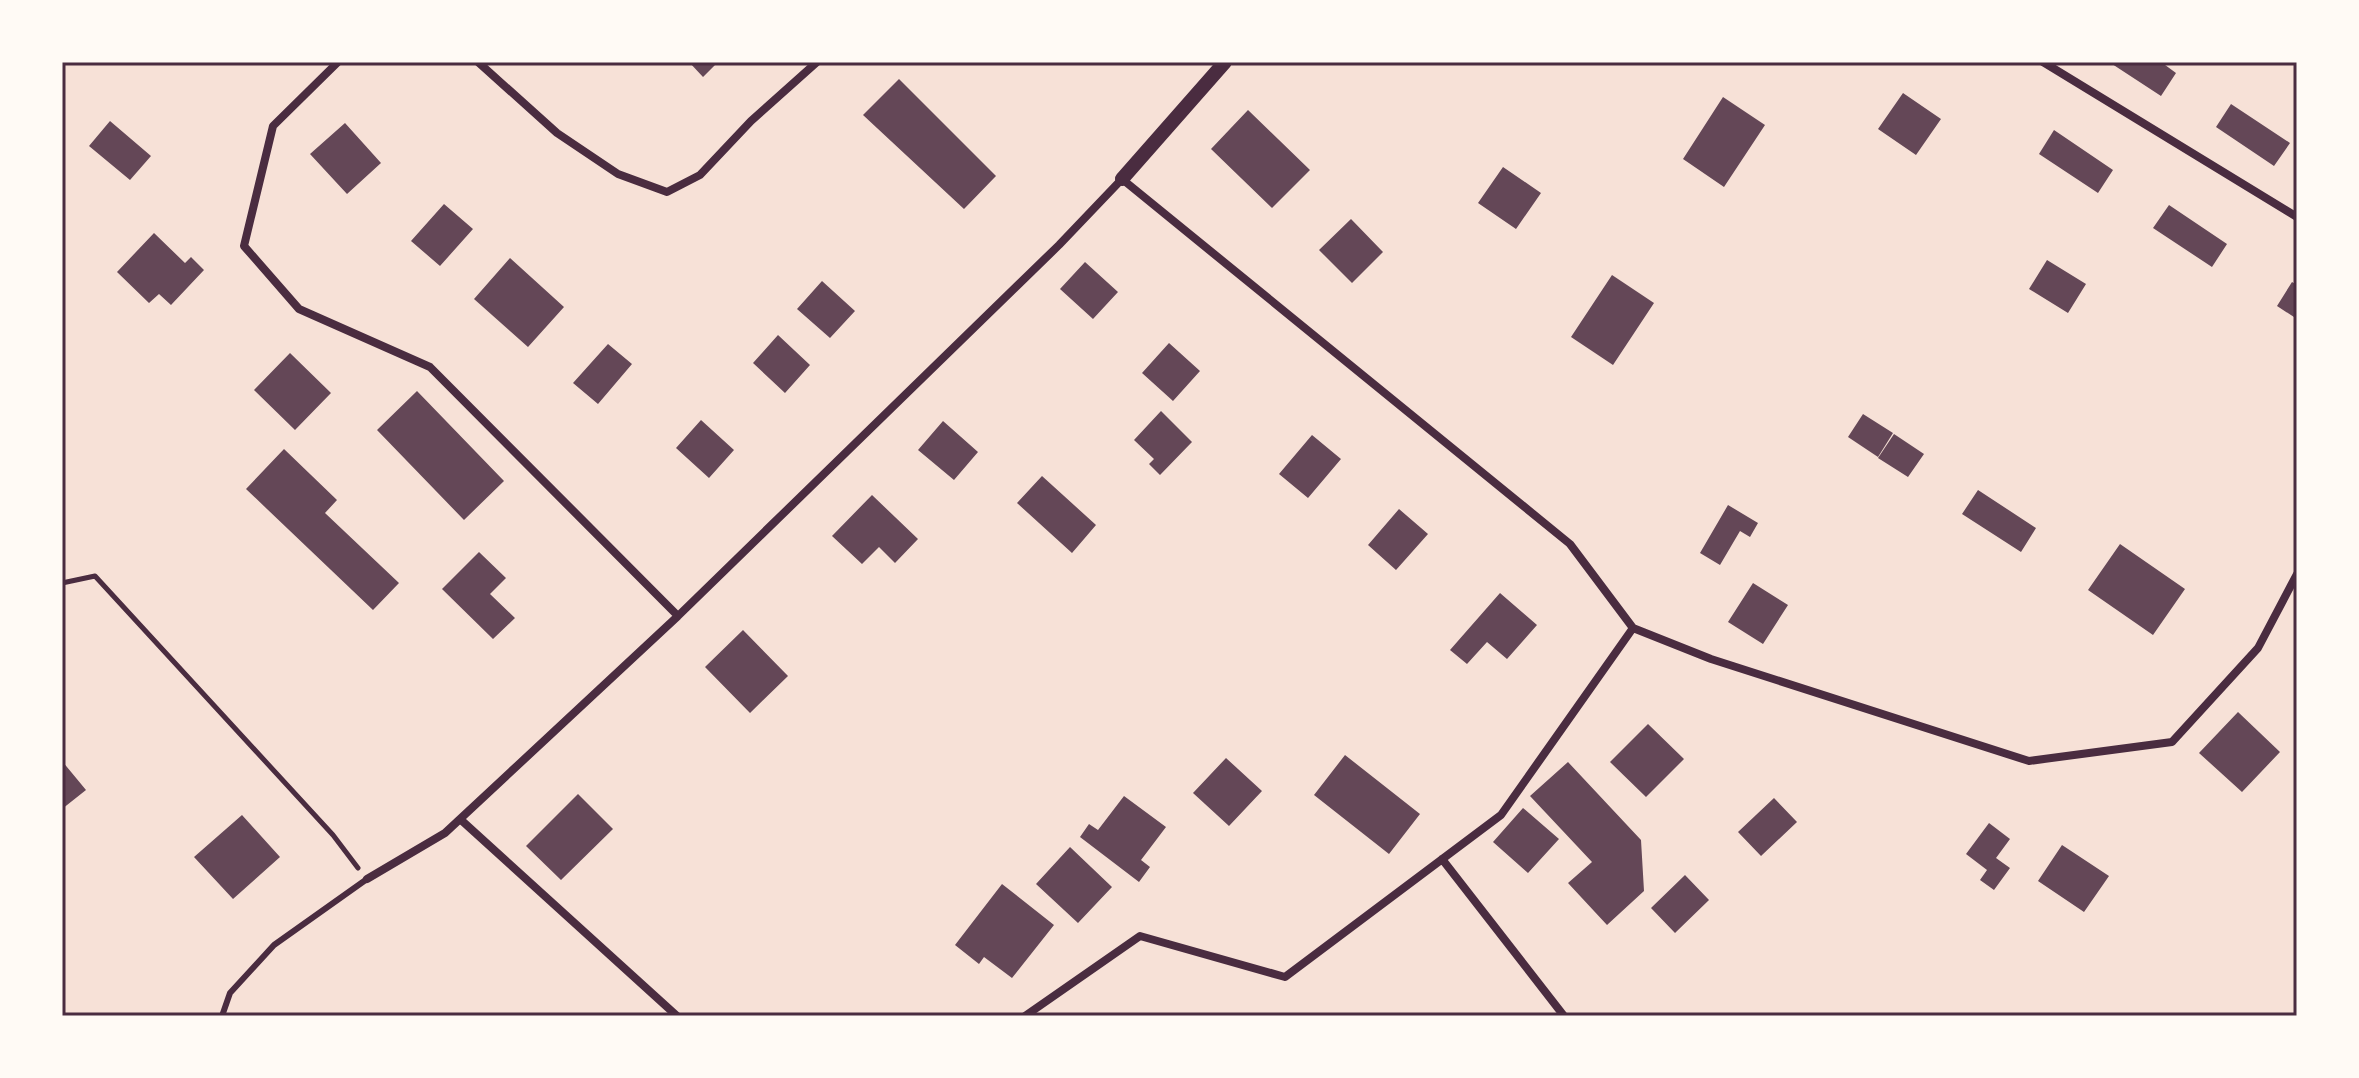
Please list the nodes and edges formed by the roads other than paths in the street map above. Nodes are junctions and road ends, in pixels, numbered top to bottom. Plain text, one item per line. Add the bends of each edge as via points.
1 (338, 62) edge
2 (478, 62) edge
3 (817, 62) edge
4 (1225, 62) edge
5 (2043, 62) edge
6 (1122, 179) junction
7 (2297, 217) edge
8 (2297, 574) edge
9 (678, 616) junction
10 (1633, 628) junction
11 (460, 819) junction
12 (1442, 859) junction
13 (367, 879) joint
14 (222, 1016) edge
15 (677, 1016) edge
16 (1025, 1016) edge
17 (1564, 1016) edge

1 - 9 street via 273,126 244,246 299,309 430,367
2 - 3 street via 557,133 618,174 667,192 700,175
4 - 6 street
5 - 7 street
6 - 9 street
6 - 10 street via 1570,544
8 - 10 street via 2258,648 2172,742 2029,761 1711,659
9 - 11 street
10 - 12 street via 1501,815
11 - 13 street
11 - 15 street
12 - 16 street via 1285,977 1140,936
12 - 17 street
13 - 14 lane via 274,945 230,993

